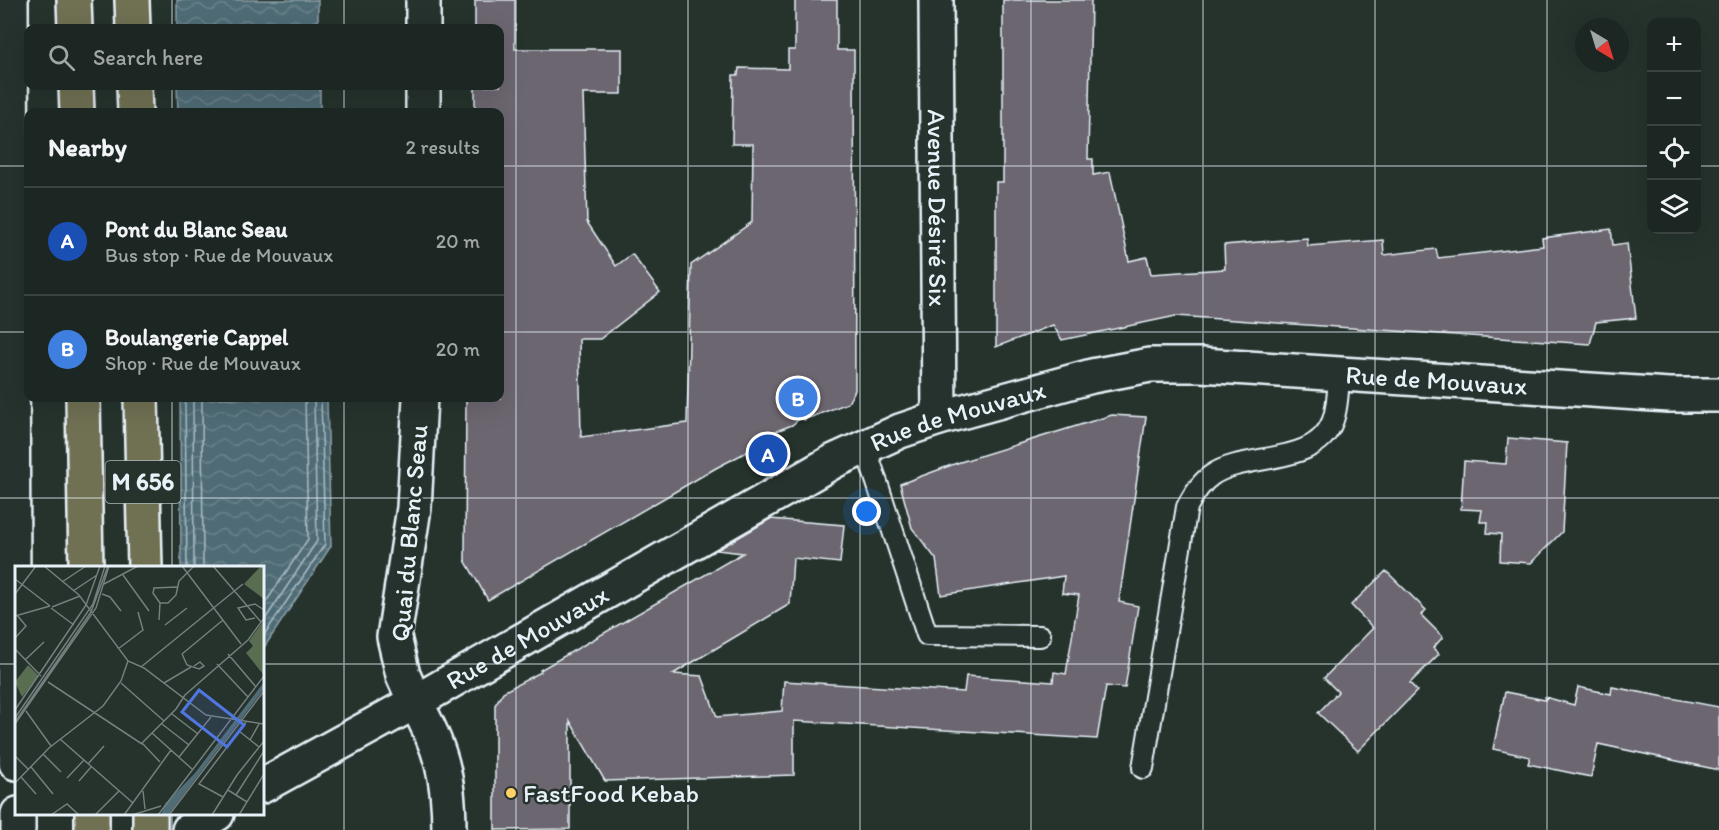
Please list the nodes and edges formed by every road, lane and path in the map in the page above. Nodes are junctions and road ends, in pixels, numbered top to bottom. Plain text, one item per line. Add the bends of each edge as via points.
1 (11, 0) edge
2 (74, 0) edge
3 (132, 0) edge
4 (423, 0) edge
5 (936, 0) edge
6 (75, 24) edge
7 (133, 24) edge
8 (423, 24) edge
9 (76, 90) edge
10 (134, 90) edge
11 (423, 90) edge
12 (76, 108) edge
13 (135, 108) edge
14 (423, 108) edge
15 (1339, 375) junction
16 (1719, 395) edge
17 (83, 402) edge
18 (141, 402) edge
19 (420, 402) edge
20 (939, 418) junction
21 (865, 446) junction
22 (86, 566) edge
23 (145, 566) edge
24 (6, 607) edge
25 (1040, 636) dead end
26 (415, 702) junction
27 (15, 747) edge
28 (1143, 768) dead end
29 (272, 781) edge
30 (214, 815) edge
31 (189, 830) edge
32 (449, 830) edge

1 - 24 street
2 - 6 highway
3 - 7 highway
4 - 8 street
5 - 20 street, Avenue Désiré Six
9 - 12 highway
10 - 13 highway
11 - 14 street
15 - 16 street, Rue de Mouvaux
15 - 20 street, Rue de Mouvaux via 1149,365 1092,376
15 - 28 lane via 1333,422 1316,442 1292,454 1214,474 1202,483 1187,507
17 - 22 highway, M 656
18 - 23 highway, M 656
19 - 26 street, Quai du Blanc Seau via 414,508 394,637 403,675
20 - 21 street, Rue de Mouvaux
21 - 25 lane via 927,635
21 - 26 street, Rue de Mouvaux
24 - 27 street
26 - 29 street, Rue de Mouvaux
26 - 32 street, Quai du Blanc Seau via 443,761
30 - 31 street

